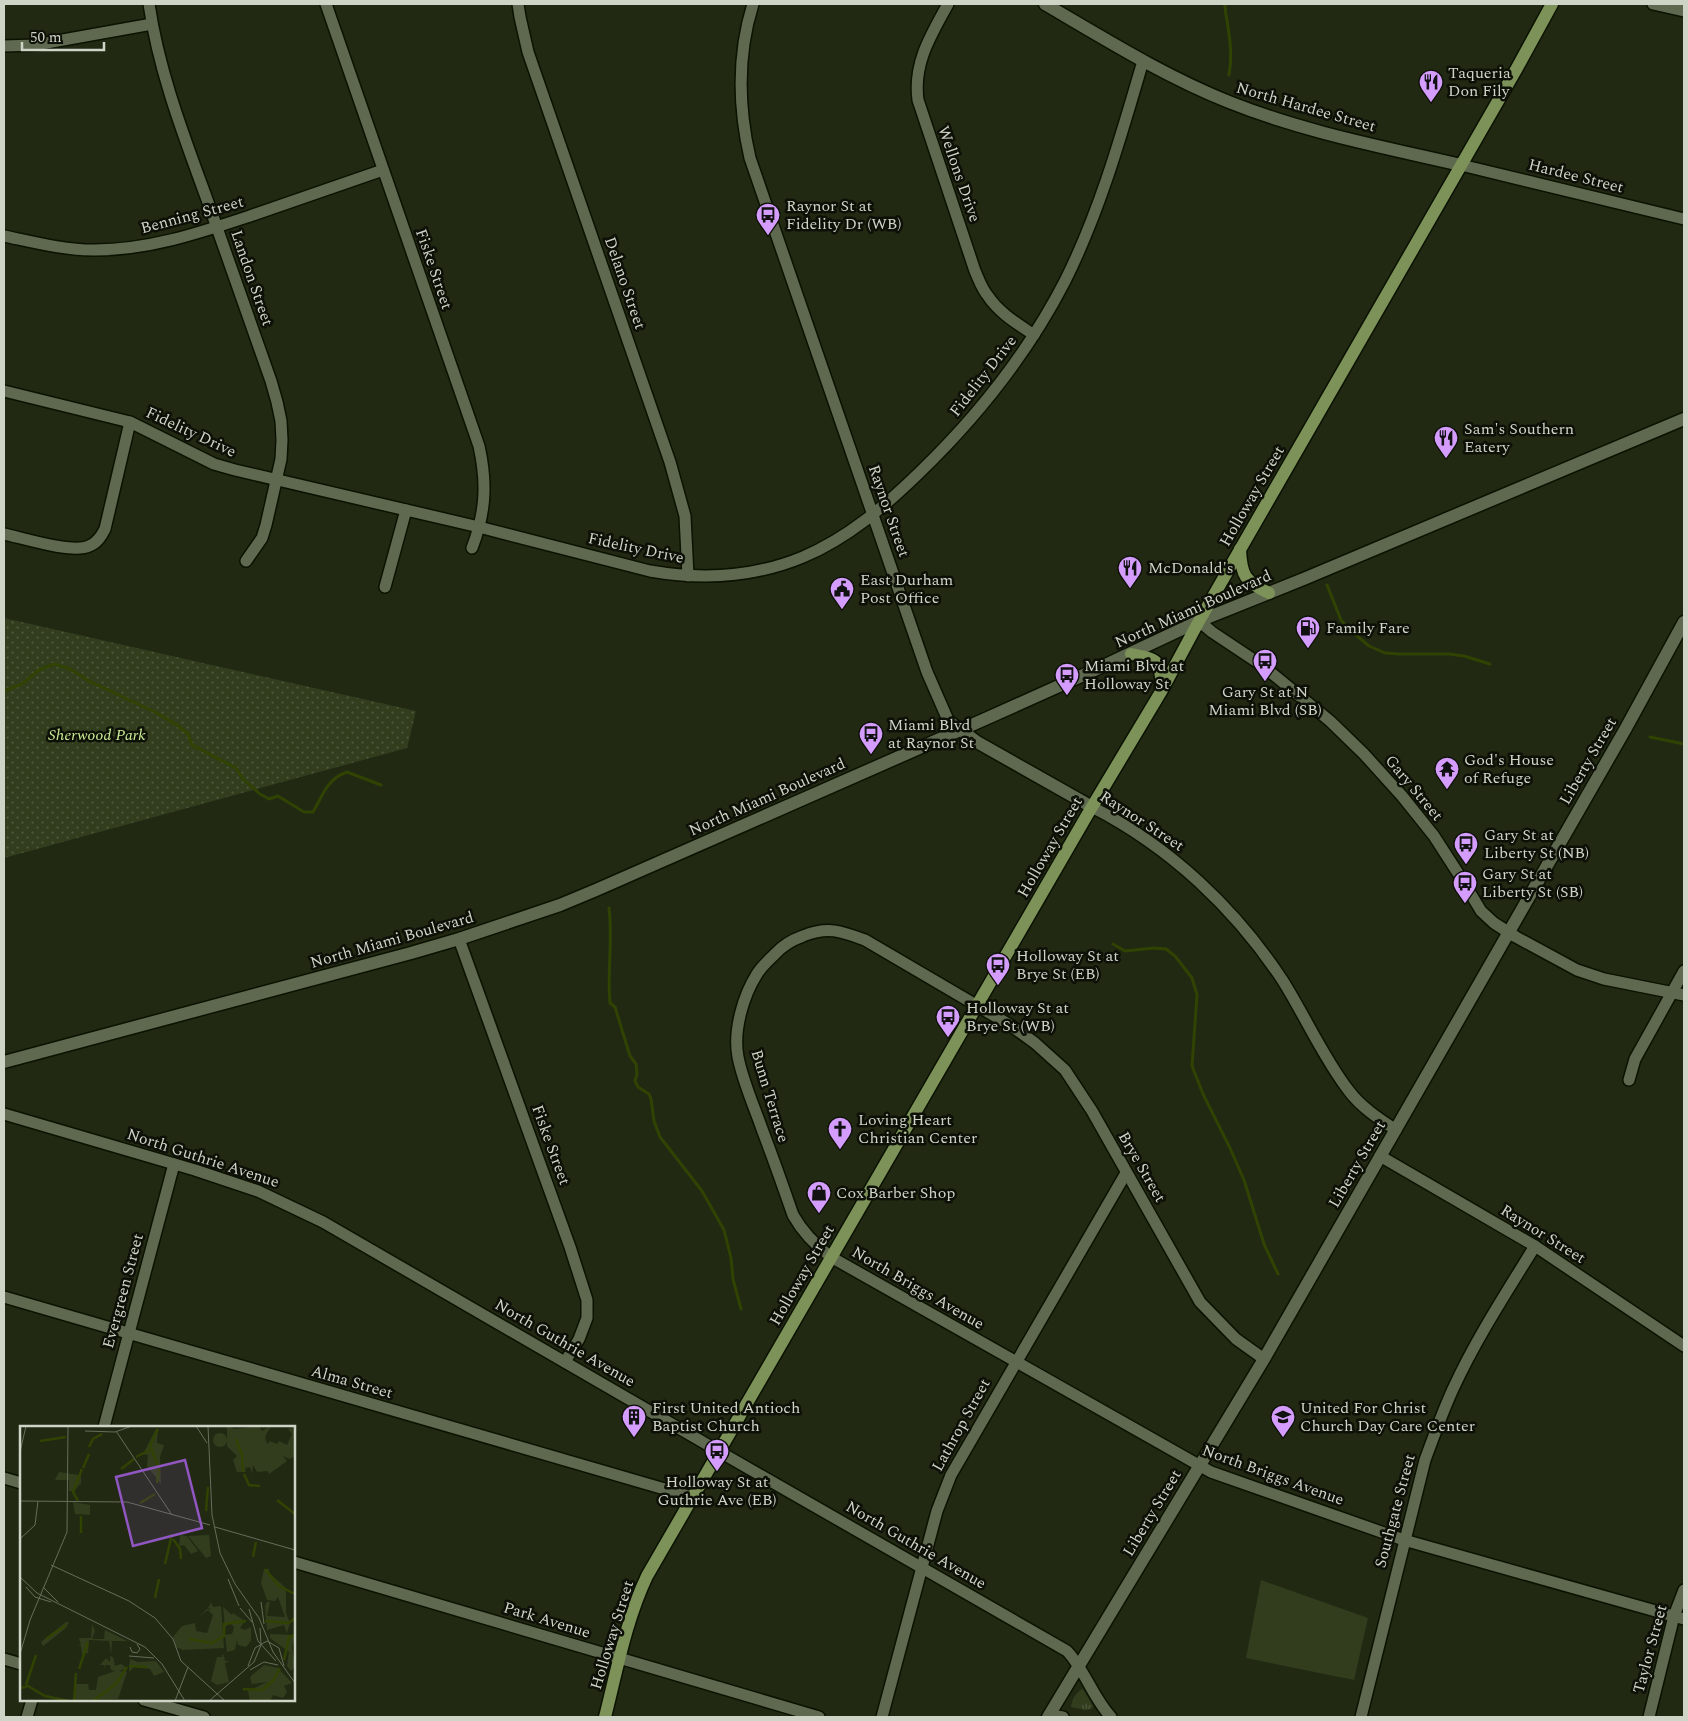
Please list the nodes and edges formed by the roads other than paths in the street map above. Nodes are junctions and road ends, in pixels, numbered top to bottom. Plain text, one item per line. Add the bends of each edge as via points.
1 (149, 4) edge
2 (326, 4) edge
3 (518, 4) edge
4 (753, 4) edge
5 (948, 4) edge
6 (1045, 4) edge
7 (1552, 4) edge
8 (1653, 4) edge
9 (1684, 11) edge
10 (152, 24) junction
11 (4, 46) edge
12 (1143, 61) junction
13 (1461, 165) junction
14 (383, 170) junction
15 (1684, 218) edge
16 (217, 227) junction
17 (4, 236) edge
18 (1034, 335) junction
19 (4, 392) edge
20 (1684, 420) edge
21 (130, 422) junction
22 (276, 480) junction
23 (406, 510) junction
24 (873, 515) junction
25 (479, 527) junction
26 (4, 534) edge
27 (472, 548) dead end
28 (1240, 549) junction
29 (246, 561) dead end
30 (688, 576) junction
31 (385, 587) dead end
32 (1269, 593) junction
33 (1199, 621) junction
34 (1684, 622) edge
35 (1131, 654) junction
36 (1162, 690) junction
37 (961, 730) junction
38 (1092, 807) junction
39 (1508, 932) junction
40 (459, 939) junction
41 (1684, 971) edge
42 (1672, 992) junction
43 (1684, 995) edge
44 (977, 1006) junction
45 (4, 1062) edge
46 (1629, 1080) dead end
47 (4, 1114) edge
48 (1396, 1130) junction
49 (1380, 1156) junction
50 (174, 1164) junction
51 (1126, 1173) junction
52 (1535, 1246) junction
53 (831, 1256) junction
54 (4, 1297) edge
55 (129, 1334) junction
56 (1684, 1346) edge
57 (1264, 1359) junction
58 (565, 1362) junction
59 (1016, 1362) junction
60 (104, 1426) edge
61 (720, 1452) junction
62 (1198, 1466) junction
63 (4, 1478) edge
64 (20, 1483) edge
65 (692, 1497) junction
66 (1404, 1540) junction
67 (295, 1562) edge
68 (922, 1567) junction
69 (1684, 1590) edge
70 (1679, 1617) edge
71 (4, 1659) edge
72 (620, 1659) junction
73 (20, 1664) edge
74 (1079, 1666) junction
75 (32, 1701) edge
76 (148, 1701) edge
77 (1054, 1716) edge
78 (28, 1717) edge
79 (204, 1717) edge
80 (605, 1717) edge
81 (819, 1717) edge
82 (882, 1717) edge
83 (1111, 1717) edge
84 (1361, 1717) edge
85 (1649, 1717) edge

1 - 10 street, Landon Street
2 - 14 street, Fiske Street
3 - 30 street, Delano Street via 528,52 670,462 685,516
4 - 24 street, Raynor Street via 740,67 746,141
5 - 18 street, Wellons Drive via 921,57 916,88 921,111 983,288 999,309
6 - 12 street, North Hardee Street
7 - 13 main road, Holloway Street
8 - 9 street
10 - 11 street via 35,46
10 - 16 street, Landon Street via 178,117
12 - 13 street, North Hardee Street via 1198,89 1262,114
12 - 18 street, Fidelity Drive via 1110,173 1088,229 1062,286
13 - 15 street, Hardee Street
13 - 28 main road, Holloway Street
14 - 16 street, Benning Street
14 - 25 street, Fiske Street via 478,446 485,480
16 - 17 street, Benning Street via 144,247 93,250
16 - 22 street, Landon Street via 278,402 282,440
18 - 24 street, Fidelity Drive via 972,418 937,456
19 - 21 street, Fidelity Drive
20 - 32 street, North Miami Boulevard
21 - 22 street, Fidelity Drive via 214,464
21 - 26 street, Fidelity Drive via 105,529 97,542 71,549
22 - 23 street, Fidelity Drive
22 - 29 street, Landon Street via 262,538
23 - 25 street, Fidelity Drive
23 - 31 street
24 - 30 street, Fidelity Drive via 817,551 789,562 752,572
24 - 37 street, Raynor Street via 927,672 948,720
25 - 27 street, Fiske Street
25 - 30 street, Fidelity Drive via 650,571
28 - 32 main road via 1244,575 1253,585
28 - 33 main road, Holloway Street
32 - 33 street, North Miami Boulevard
33 - 35 street, North Miami Boulevard
33 - 36 main road, Holloway Street
33 - 39 street, Gary Street via 1263,666 1330,721 1364,754 1434,836 1481,911
34 - 39 street, Liberty Street
35 - 36 main road via 1156,661 1161,670
35 - 37 street, North Miami Boulevard
36 - 38 main road, Holloway Street
37 - 38 street, Raynor Street
37 - 40 street, North Miami Boulevard via 560,905
38 - 44 main road, Holloway Street
38 - 48 street, Raynor Street via 1171,857 1239,921 1281,979 1349,1091
39 - 42 street, Gary Street via 1577,970 1604,979
39 - 48 street, Liberty Street
40 - 45 street, North Miami Boulevard
40 - 58 street, Fiske Street via 588,1300 587,1318
41 - 42 street
42 - 43 street, Gary Street
42 - 46 street via 1635,1059
44 - 51 street, Brye Street via 1035,1043 1064,1070 1092,1111
44 - 53 main road, Holloway Street
44 - 53 street, Bunn Terrace via 865,940 835,930 816,931 789,942 756,975 742,1011 738,1056 794,1215 810,1240
47 - 50 street, North Guthrie Avenue
48 - 49 street, Liberty Street
49 - 52 street, Raynor Street
49 - 57 street, Liberty Street
50 - 55 street, Evergreen Street
50 - 58 street, North Guthrie Avenue via 258,1191 315,1217
51 - 57 street, Brye Street via 1200,1302 1236,1339
51 - 59 street, Lathrop Street
52 - 56 street, Raynor Street
52 - 66 street, Southgate Street via 1450,1396 1425,1460
53 - 59 street, North Briggs Avenue
53 - 61 main road, Holloway Street
54 - 55 street, Alma Street
55 - 60 street, Evergreen Street
55 - 65 street, Alma Street
57 - 62 street, Liberty Street
58 - 61 street, North Guthrie Avenue
59 - 62 street, North Briggs Avenue
59 - 68 street, Lathrop Street via 948,1480
61 - 65 main road, Holloway Street
61 - 68 street, North Guthrie Avenue
62 - 66 street, North Briggs Avenue
62 - 74 street, Liberty Street
63 - 64 street
65 - 72 main road, Holloway Street via 640,1591
66 - 70 street, North Briggs Avenue
66 - 84 street, Southgate Street
67 - 72 street, Park Avenue
68 - 74 street, North Guthrie Avenue via 1067,1651
68 - 82 street, Lathrop Street
69 - 70 street, Taylor Street
70 - 85 street, Taylor Street
71 - 73 street
72 - 80 main road, Holloway Street
72 - 81 street, Park Avenue
74 - 77 street, Liberty Street
74 - 83 street, North Guthrie Avenue
75 - 78 street
76 - 79 street

